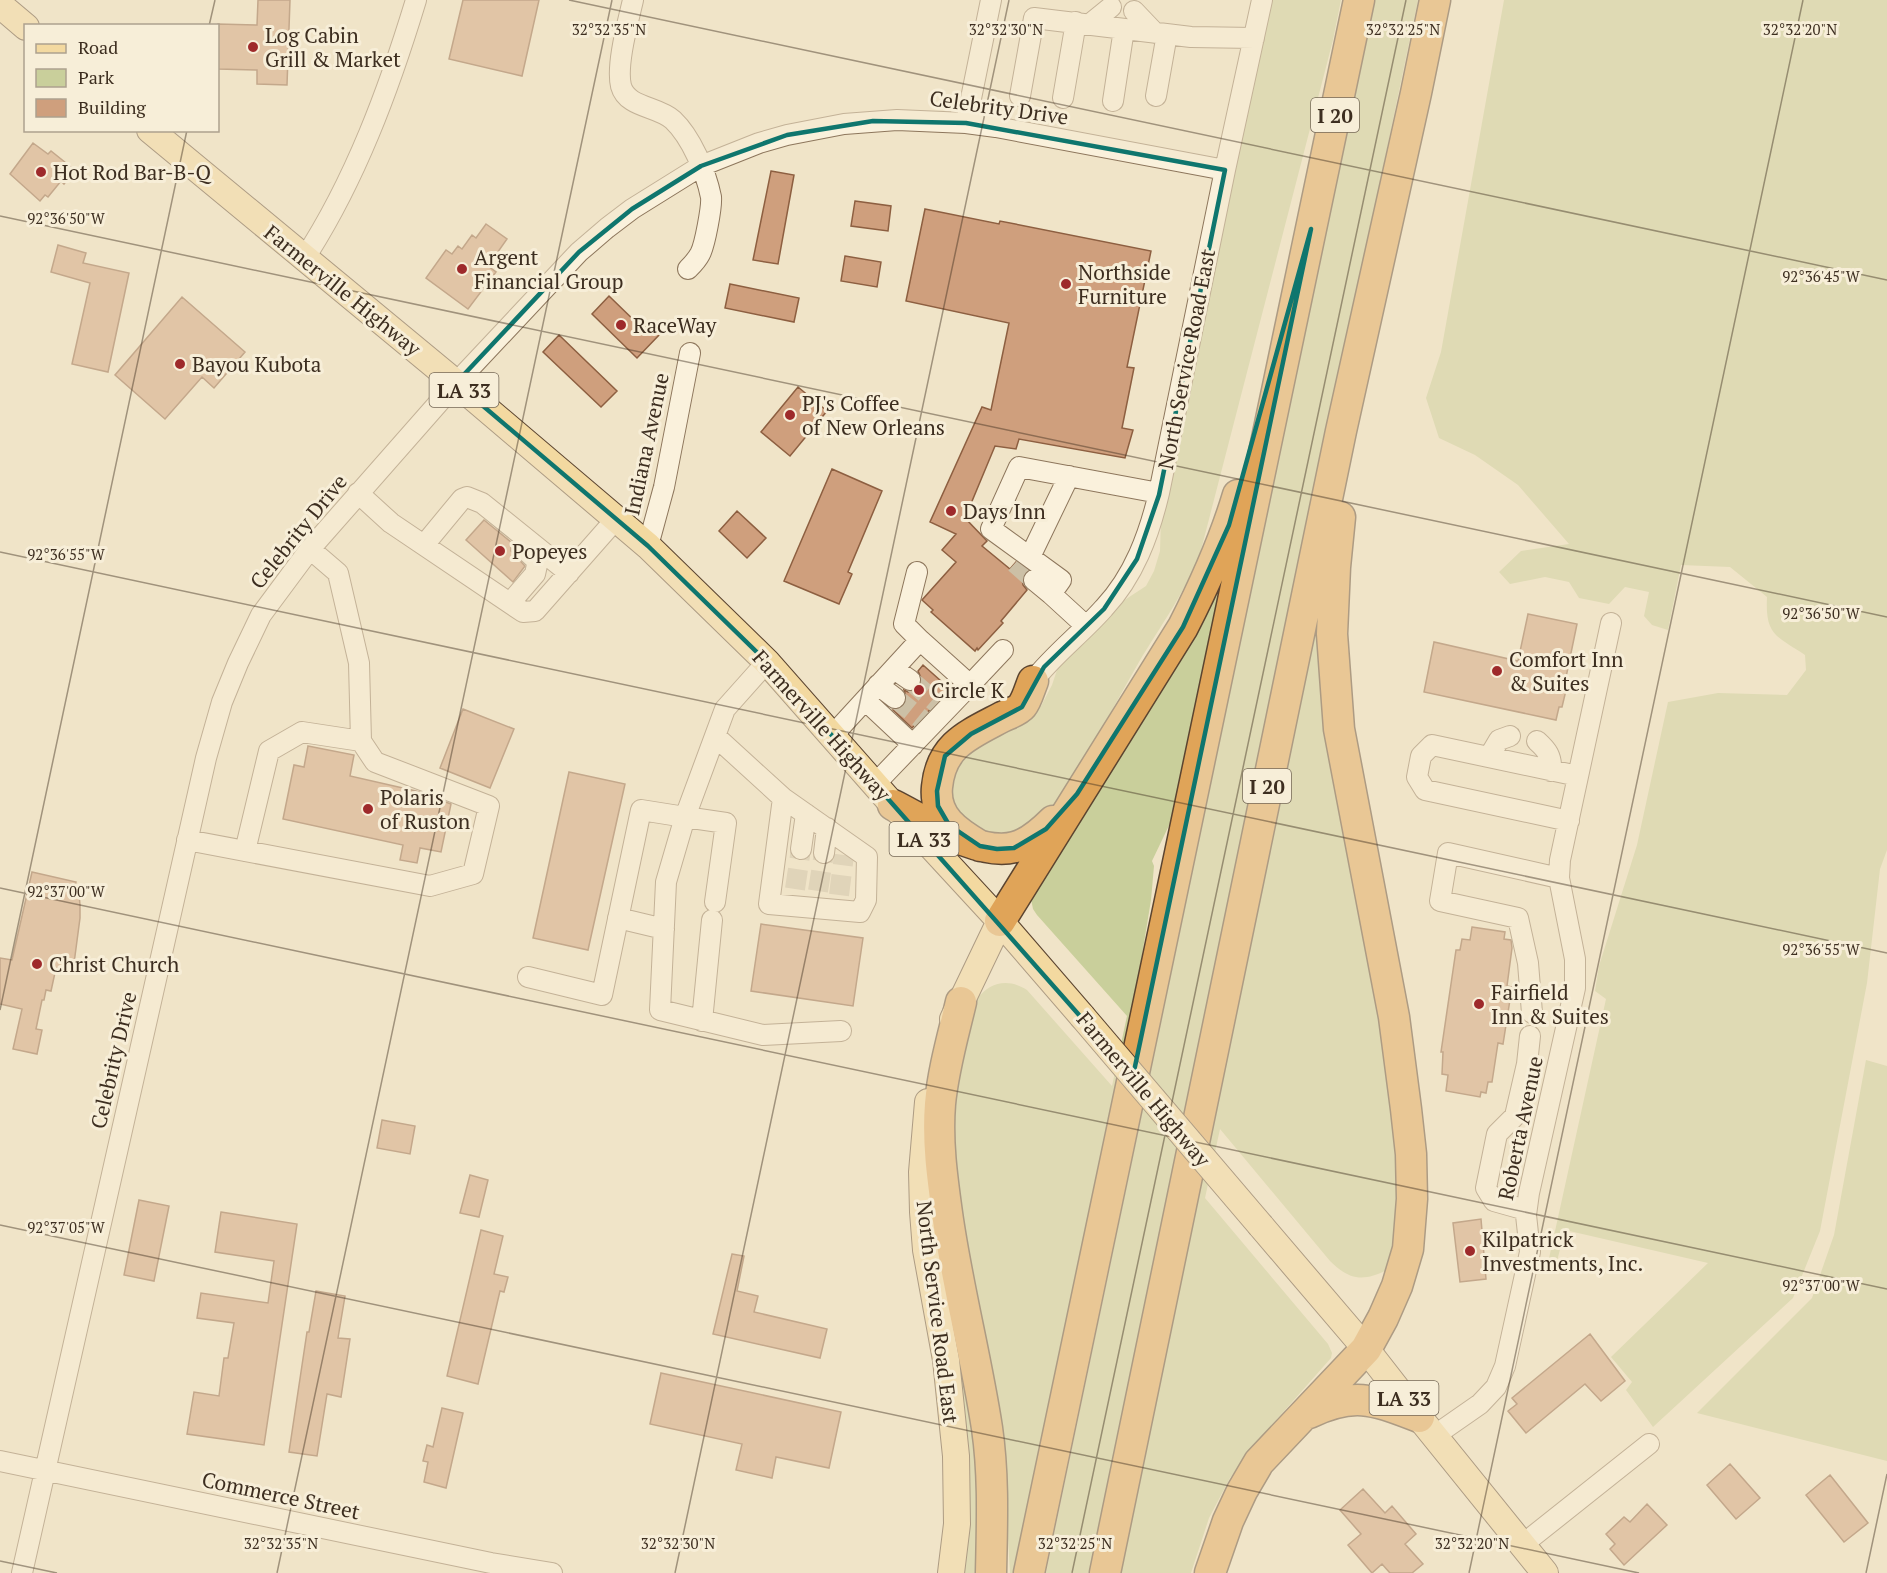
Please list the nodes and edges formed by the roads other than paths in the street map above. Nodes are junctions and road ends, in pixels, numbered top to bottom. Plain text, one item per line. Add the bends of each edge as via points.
1 (416, 0) edge
2 (633, 0) edge
3 (991, 0) edge
4 (1262, 0) edge
5 (1359, 0) edge
6 (1435, 0) edge
7 (0, 5) edge
8 (1111, 7) dead end
9 (1134, 11) dead end
10 (1083, 23) junction
11 (24, 25) edge
12 (1124, 29) junction
13 (1161, 33) junction
14 (1254, 38) junction
15 (1020, 96) dead end
16 (1156, 96) dead end
17 (1063, 98) dead end
18 (1113, 101) dead end
19 (966, 123) junction
20 (152, 132) edge
21 (701, 166) junction
22 (1225, 170) junction
23 (1311, 229) junction
24 (304, 259) junction
25 (688, 269) dead end
26 (690, 353) dead end
27 (456, 383) junction
28 (1341, 431) junction
29 (1069, 476) junction
30 (1159, 493) junction
31 (358, 494) junction
32 (493, 512) junction
33 (616, 519) junction
34 (424, 545) junction
35 (648, 546) junction
36 (310, 549) junction
37 (1023, 560) junction
38 (917, 572) dead end
39 (569, 573) junction
40 (1034, 580) tunnel mouth
41 (1051, 594) junction
42 (510, 603) junction
43 (1611, 623) dead end
44 (1086, 626) junction
45 (920, 640) junction
46 (1003, 650) dead end
47 (767, 662) junction
48 (894, 669) junction
49 (910, 680) tunnel mouth
50 (1033, 681) joint
51 (878, 685) junction
52 (970, 685) junction
53 (895, 698) tunnel mouth
54 (865, 700) junction
55 (716, 736) junction
56 (832, 736) junction
57 (1510, 736) dead end
58 (361, 741) junction
59 (1537, 741) dead end
60 (913, 744) junction
61 (1489, 757) junction
62 (1551, 771) junction
63 (1578, 777) junction
64 (884, 794) junction
65 (1077, 794) junction
66 (783, 798) junction
67 (806, 814) junction
68 (685, 817) junction
69 (1569, 820) junction
70 (826, 828) junction
71 (188, 840) junction
72 (980, 846) junction
73 (801, 849) tunnel mouth
74 (245, 851) junction
75 (824, 853) tunnel mouth
76 (1559, 878) junction
77 (618, 918) junction
78 (1000, 921) junction
79 (664, 929) junction
80 (528, 977) dead end
81 (961, 1002) junction
82 (1532, 1013) dead end
83 (702, 1021) junction
84 (841, 1031) dead end
85 (1530, 1036) dead end
86 (1527, 1064) junction
87 (1556, 1071) junction
88 (1526, 1210) junction
89 (1366, 1349) junction
90 (1304, 1416) junction
91 (1427, 1426) junction
92 (1648, 1444) dead end
93 (0, 1461) edge
94 (44, 1470) junction
95 (1522, 1545) junction
96 (22, 1573) edge
97 (552, 1573) edge
98 (951, 1573) edge
99 (992, 1573) edge
100 (1029, 1573) edge
101 (1105, 1573) edge
102 (1210, 1573) edge
103 (1545, 1573) edge

1 - 24 street via 357,161 328,223
2 - 21 street via 621,59 621,86 636,102 672,118
3 - 19 street
4 - 14 street, North Service Road East
5 - 23 highway, I 20
6 - 28 highway, I 20
7 - 11 main road
8 - 10 street
9 - 13 street
10 - 12 street
10 - 15 street via 1034,18
10 - 17 street
12 - 13 street
12 - 18 street
13 - 14 street
13 - 16 street
14 - 22 street, North Service Road East
19 - 21 street, Celebrity Drive via 897,120 815,128 759,143
19 - 22 street, Celebrity Drive
20 - 24 main road, Farmerville Highway / LA 33
21 - 25 street via 711,199 705,241
21 - 27 street, Celebrity Drive via 633,209 579,252
22 - 30 street, North Service Road East
23 - 65 highway via 1260,423 1206,584
23 - 100 highway, I 20
24 - 27 main road, Farmerville Highway / LA 33
26 - 35 street, Indiana Avenue via 664,487
27 - 31 street, Celebrity Drive
27 - 33 main road, Farmerville Highway / LA 33
28 - 89 highway via 1341,502 1332,634 1339,729 1394,1017 1411,1154 1407,1249 1397,1286
28 - 101 highway, I 20
29 - 30 street
29 - 37 street
29 - 37 street via 1019,467 991,529
30 - 44 street, North Service Road East via 1150,526 1124,584
31 - 34 street
31 - 36 street, Celebrity Drive
32 - 34 street via 473,498 462,499
32 - 39 street
32 - 42 street via 492,520 537,565 535,574
33 - 35 main road, Farmerville Highway / LA 33
33 - 39 street
34 - 42 street
35 - 47 main road, Farmerville Highway / LA 33
36 - 58 street via 338,573 359,663
36 - 71 street, Celebrity Drive via 261,615 238,663 206,758
37 - 41 street via 1061,580
38 - 45 street via 904,624
39 - 42 street via 535,611 523,612
40 - 41 street
41 - 44 street
43 - 63 street, Roberta Avenue
44 - 50 street, North Service Road East
45 - 48 street
45 - 52 street
46 - 52 street
47 - 55 street via 725,710
47 - 56 main road, Farmerville Highway / LA 33
48 - 49 street
48 - 51 street
50 - 72 highway via 1022,707 971,734 945,756 940,767 937,791 942,816 961,835
51 - 53 street
51 - 54 street
52 - 60 street via 942,708
54 - 56 street
54 - 60 street
55 - 66 street
55 - 68 street
56 - 64 main road, Farmerville Highway / LA 33
57 - 61 street via 1499,740
58 - 74 street via 302,732 269,751
58 - 74 street via 375,762 489,806 473,874 430,886
59 - 62 street via 1552,761
60 - 64 street
61 - 62 street
61 - 69 street via 1432,745 1421,756 1418,777 1425,790
62 - 63 street
63 - 69 street, Roberta Avenue
64 - 72 highway via 958,838
64 - 78 main road, Farmerville Highway / LA 33
65 - 72 highway via 1030,841 1014,848
65 - 78 highway
66 - 67 street
66 - 70 street via 769,904 794,898 817,900 838,902 860,912 866,900 867,857 845,848
67 - 70 street
67 - 73 street
68 - 77 street via 641,810
68 - 79 street via 666,882
68 - 83 street via 726,823
69 - 76 street, Roberta Avenue
70 - 75 street
71 - 74 street
71 - 94 street, Celebrity Drive
76 - 82 street via 1449,853 1440,901 1518,918 1528,963
76 - 87 street, Roberta Avenue via 1575,959 1575,988
77 - 79 street
77 - 80 street via 602,995
78 - 81 main road, North Service Road East
78 - 89 main road, Farmerville Highway / LA 33, bridge
79 - 83 street via 660,1010
81 - 98 main road, North Service Road East via 933,1076 922,1172 926,1250 946,1360 956,1456 957,1524
81 - 99 highway via 940,1105 942,1180 954,1265 987,1427 993,1481
83 - 84 street via 763,1035
85 - 86 street
86 - 87 street
86 - 88 street via 1515,1116 1497,1134 1486,1188 1494,1201
87 - 88 street, Roberta Avenue
88 - 91 street, Roberta Avenue via 1530,1252 1497,1387 1480,1404
89 - 90 highway
89 - 91 main road, Farmerville Highway / LA 33
90 - 91 highway via 1343,1400 1365,1400 1388,1406
90 - 102 highway via 1259,1462 1228,1521
91 - 95 main road, Farmerville Highway / LA 33
92 - 95 street
93 - 94 street, Commerce Street
94 - 96 street, Celebrity Drive
94 - 97 street, Commerce Street
95 - 103 main road, Farmerville Highway / LA 33

